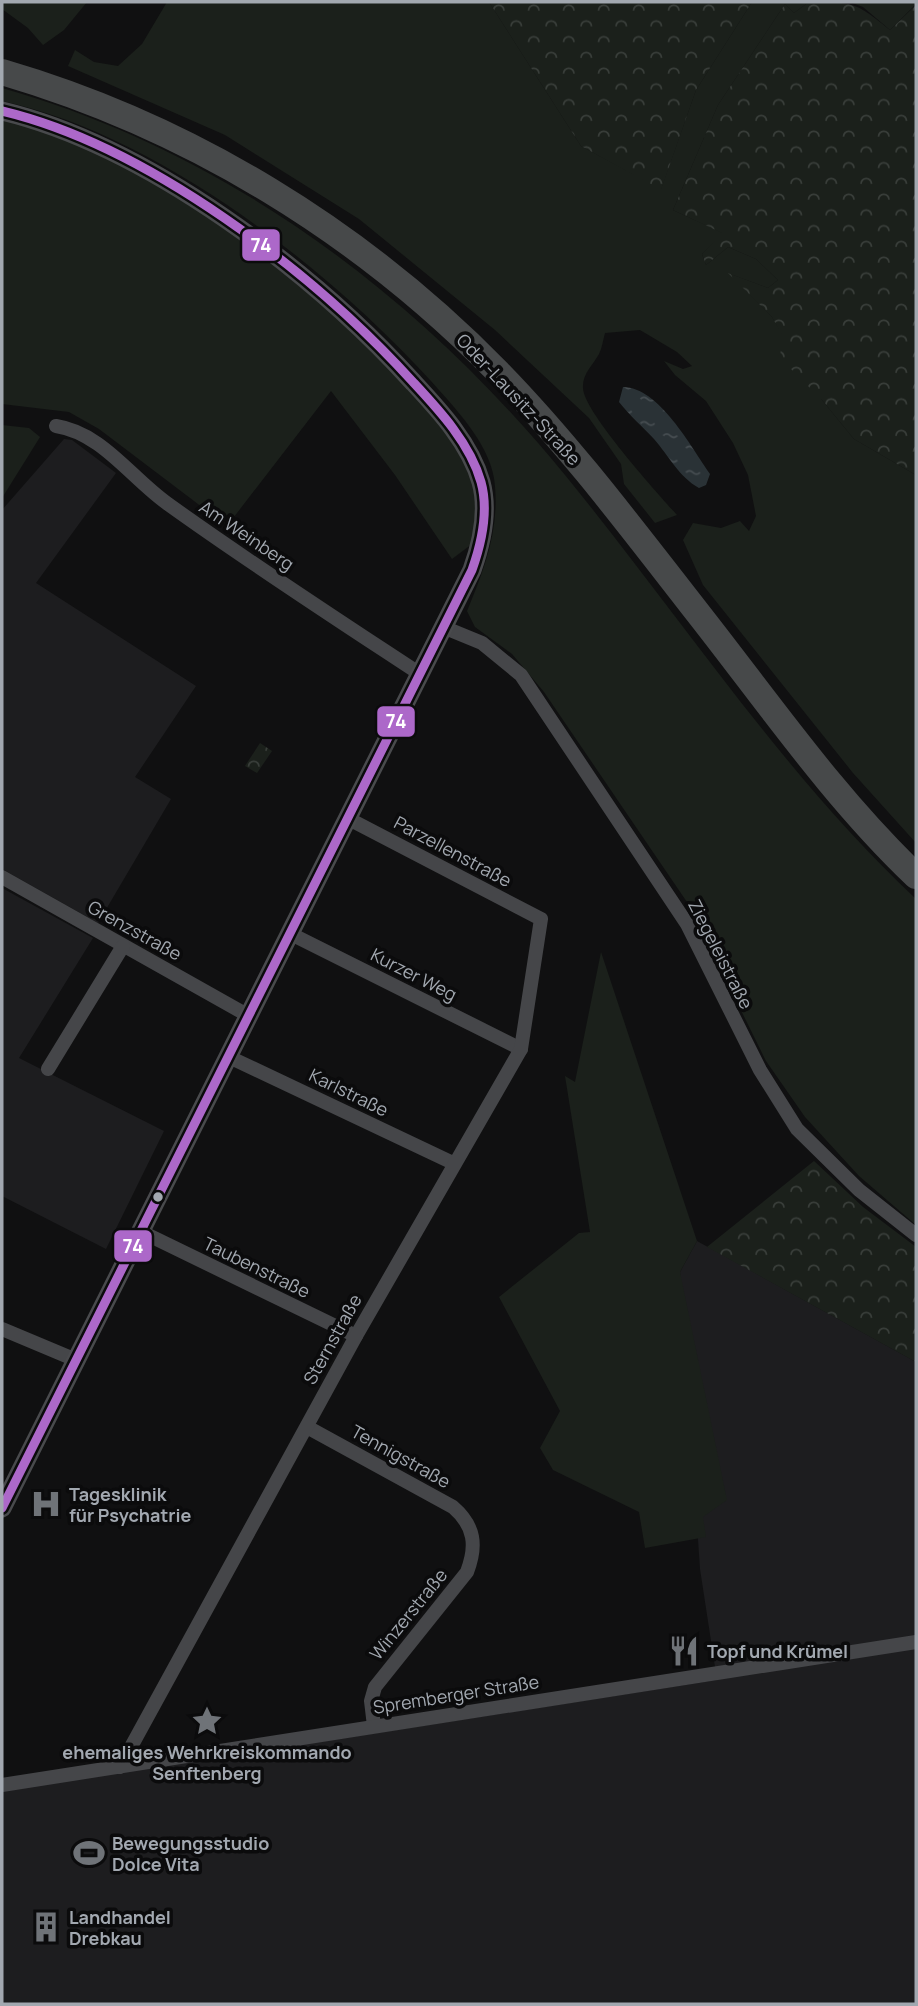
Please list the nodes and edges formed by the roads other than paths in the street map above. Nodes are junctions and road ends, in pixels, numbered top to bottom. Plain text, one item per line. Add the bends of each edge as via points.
1 (2, 72) edge
2 (2, 111) edge
3 (56, 426) dead end
4 (443, 627) junction
5 (420, 674) junction
6 (347, 818) junction
7 (916, 876) edge
8 (2, 877) edge
9 (541, 919) joint
10 (289, 933) junction
11 (122, 946) junction
12 (249, 1016) junction
13 (521, 1049) junction
14 (229, 1056) junction
15 (48, 1069) dead end
16 (453, 1163) junction
17 (142, 1232) junction
18 (916, 1235) edge
19 (2, 1329) edge
20 (356, 1336) junction
21 (76, 1360) junction
22 (307, 1427) junction
23 (2, 1508) edge
24 (469, 1527) joint
25 (916, 1642) edge
26 (374, 1726) junction
27 (120, 1767) junction
28 (2, 1785) edge

1 - 7 highway, Oder-Lausitz-Straße via 154,128 249,176 332,230 414,293 498,372 575,457 815,762
2 - 4 street via 72,133 159,177 261,246 392,360 437,408 474,463 484,507 484,526 472,570
3 - 5 street, Am Weinberg via 94,440 165,502
4 - 5 street
4 - 18 street, Ziegeleistraße via 482,643 521,674 687,925 754,1058 797,1129 859,1190
5 - 6 street
6 - 9 street, Parzellenstraße
6 - 10 street
8 - 11 street, Grenzstraße
9 - 13 street, Sternstraße
10 - 12 street
10 - 13 street, Kurzer Weg
11 - 12 street, Grenzstraße
11 - 15 street
12 - 14 street
13 - 16 street, Sternstraße
14 - 16 street, Karlstraße
14 - 17 street
16 - 20 street, Sternstraße
17 - 20 street, Taubenstraße
17 - 21 street
19 - 21 street
20 - 22 street, Sternstraße
21 - 23 street
22 - 24 street, Tennigstraße via 453,1507
22 - 27 street, Sternstraße
24 - 26 street, Winzerstraße via 474,1554 467,1572 375,1687
25 - 26 street, Spremberger Straße
26 - 27 street, Spremberger Straße
27 - 28 street, Spremberger Straße

